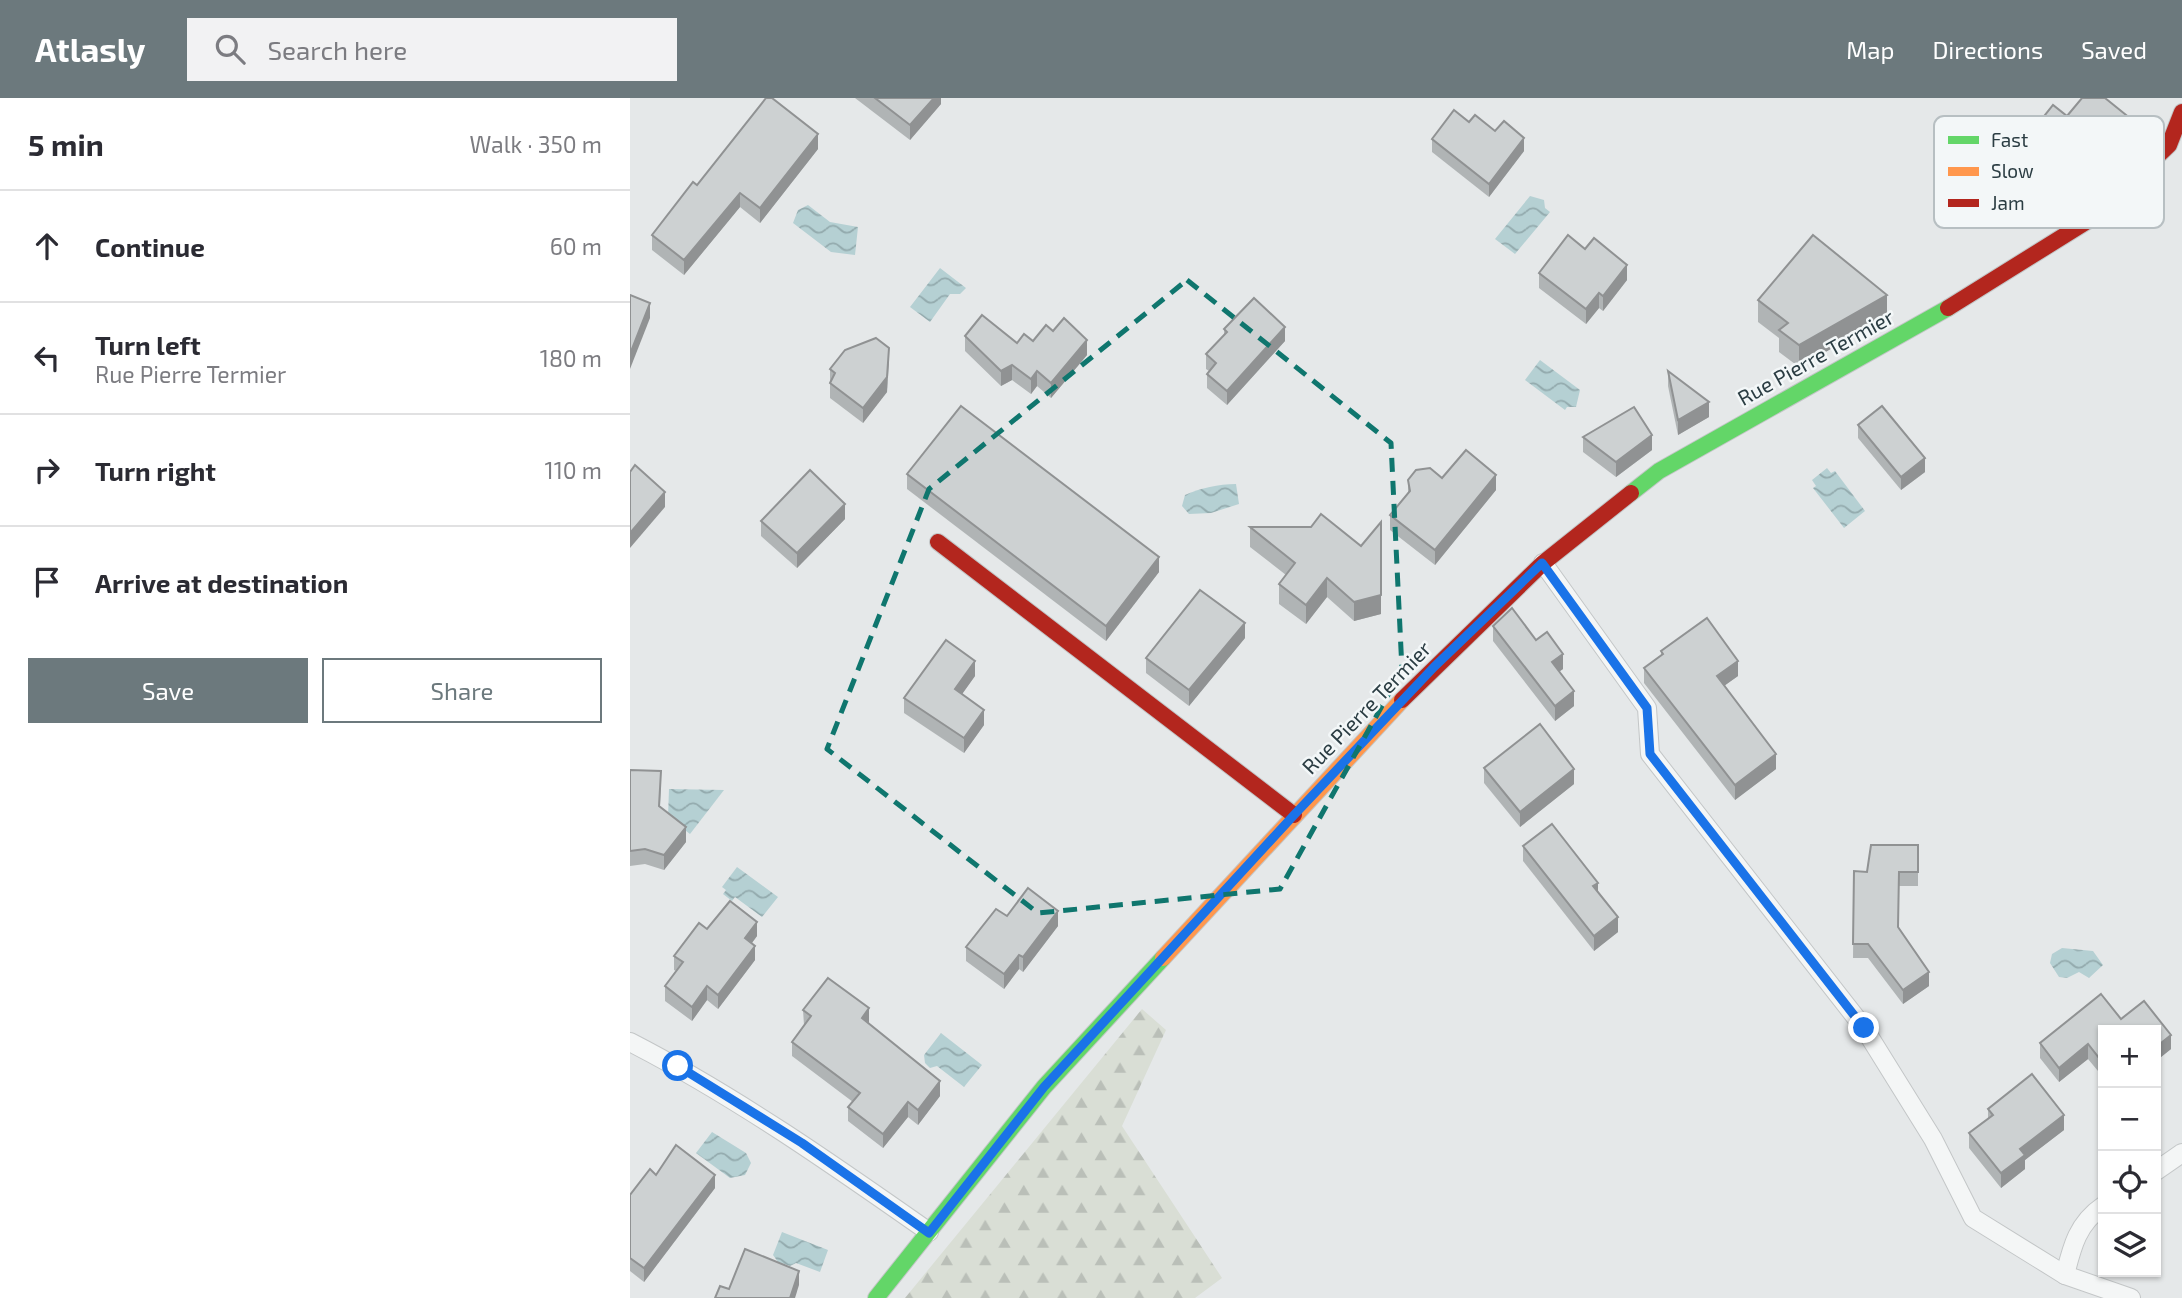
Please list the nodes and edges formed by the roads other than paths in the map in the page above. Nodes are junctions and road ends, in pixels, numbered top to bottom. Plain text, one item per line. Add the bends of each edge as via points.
1 (2182, 112) edge
2 (2164, 150) edge
3 (2077, 228) edge
4 (938, 541) dead end
5 (1542, 563) junction
6 (1294, 815) junction
7 (630, 1041) edge
8 (2182, 1153) edge
9 (2161, 1168) edge
10 (2098, 1209) edge
11 (929, 1233) junction
12 (2065, 1275) junction
13 (876, 1298) edge
14 (2131, 1298) edge

1 - 2 street, Rue Pierre Termier
3 - 5 street, Rue Pierre Termier via 1989,285 1659,471
4 - 6 street
5 - 6 street, Rue Pierre Termier via 1434,667
5 - 12 lane via 1647,708 1650,754 1864,1028 1933,1139 1973,1218
6 - 11 street, Rue Pierre Termier via 1044,1087
7 - 11 lane via 802,1143
8 - 9 lane
10 - 12 lane via 2074,1238
11 - 13 street, Rue Pierre Termier
12 - 14 lane

